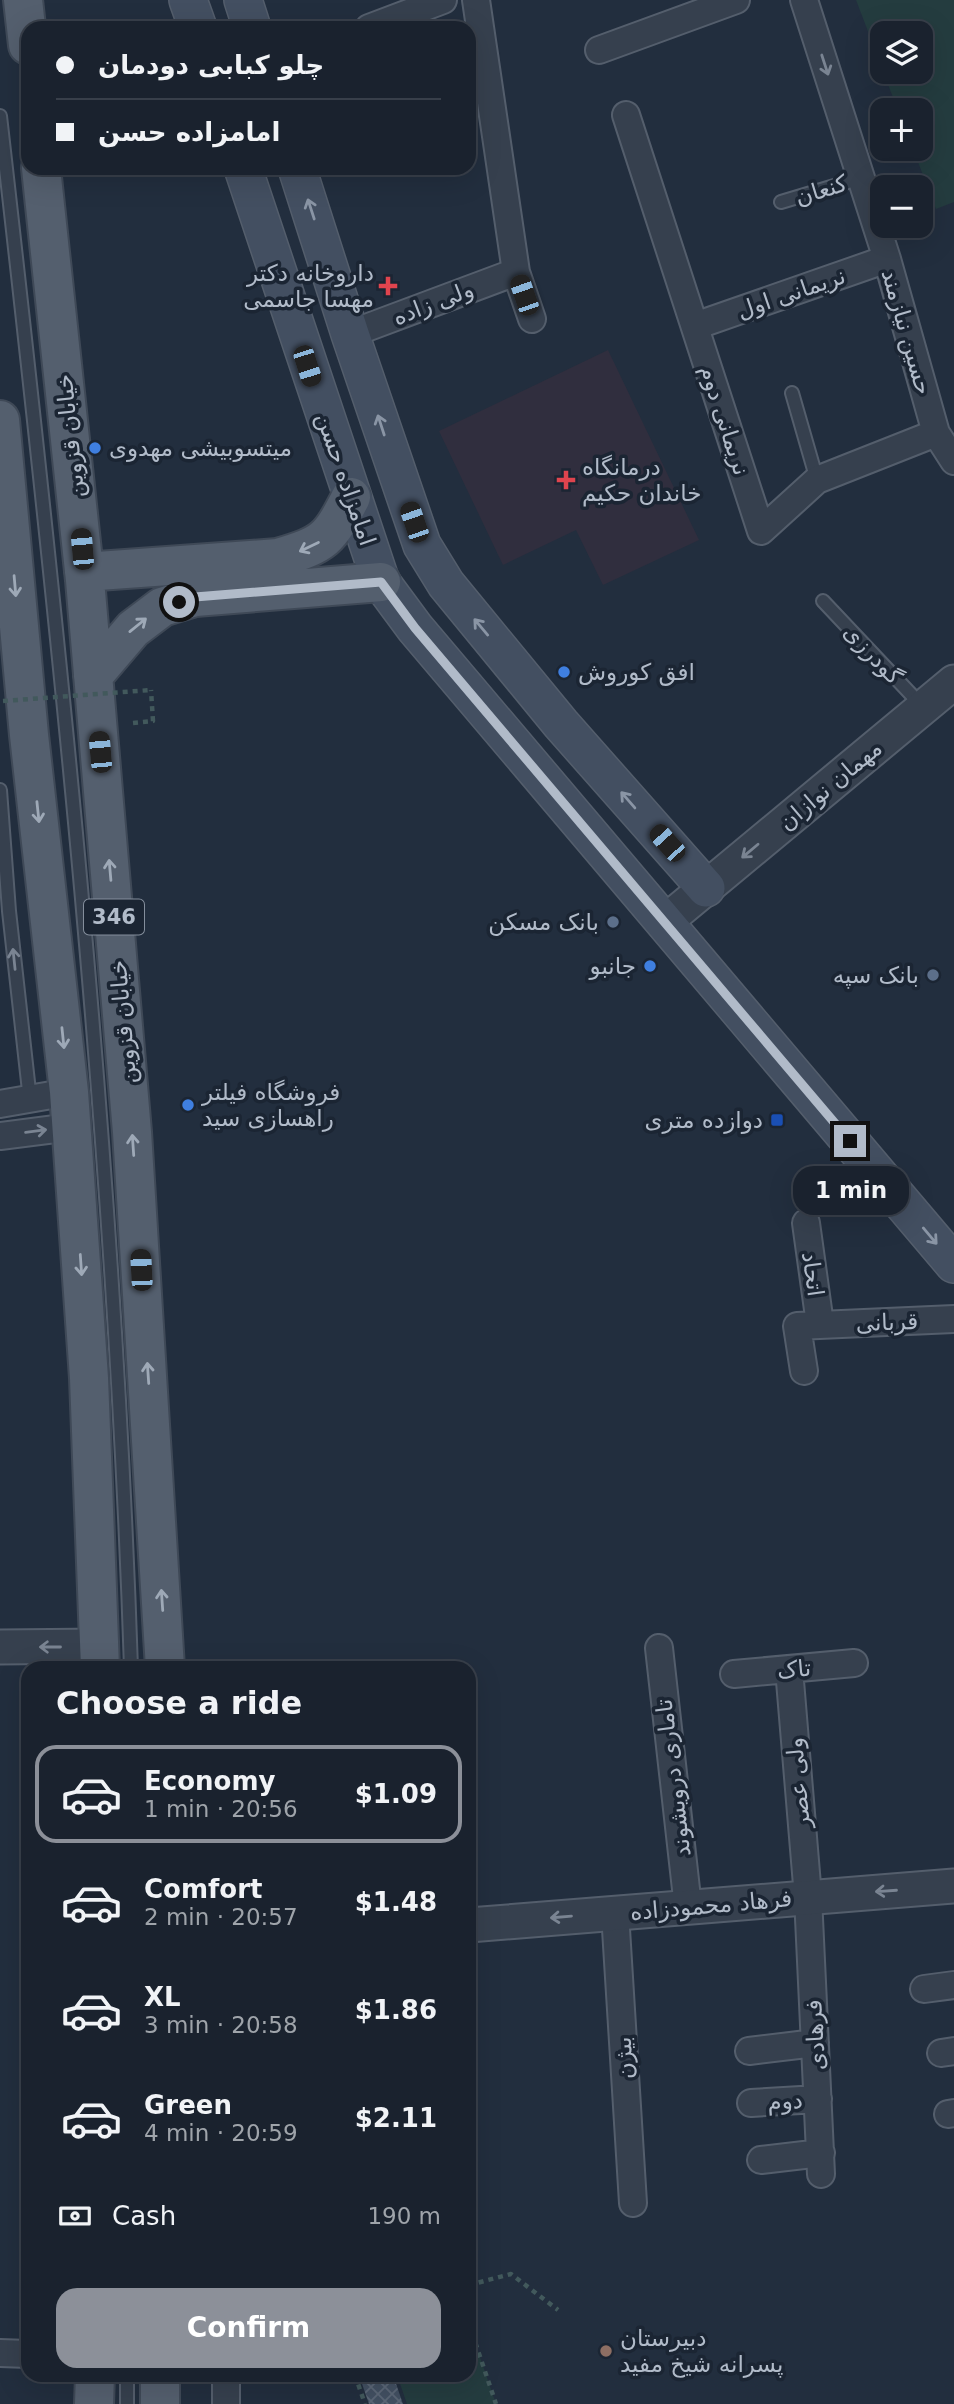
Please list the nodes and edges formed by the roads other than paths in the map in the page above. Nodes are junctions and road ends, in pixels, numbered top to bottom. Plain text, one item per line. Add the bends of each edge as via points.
1 (23, 0) edge
2 (188, 0) edge
3 (443, 0) edge
4 (476, 0) edge
5 (736, 0) edge
6 (804, 0) edge
7 (25, 21) edge
8 (196, 21) edge
9 (388, 21) edge
10 (599, 50) dead end
11 (0, 116) edge
12 (626, 116) dead end
13 (42, 175) edge
14 (245, 175) edge
15 (299, 175) edge
16 (861, 178) junction
17 (782, 202) dead end
18 (887, 259) junction
19 (516, 272) junction
20 (532, 319) dead end
21 (695, 326) junction
22 (350, 334) junction
23 (792, 393) dead end
24 (0, 420) edge
25 (936, 433) junction
26 (954, 461) edge
27 (817, 480) junction
28 (351, 497) junction
29 (84, 572) junction
30 (381, 582) junction
31 (823, 601) dead end
32 (93, 676) junction
33 (954, 682) edge
34 (923, 707) junction
35 (0, 790) edge
36 (706, 888) junction
37 (665, 922) junction
38 (30, 1100) junction
39 (0, 1104) edge
40 (70, 1109) junction
41 (0, 1136) edge
42 (806, 1223) dead end
43 (954, 1264) edge
44 (954, 1319) edge
45 (820, 1324) junction
46 (804, 1371) dead end
47 (0, 1647) edge
48 (659, 1648) dead end
49 (110, 1661) edge
50 (165, 1661) edge
51 (854, 1663) dead end
52 (789, 1670) junction
53 (734, 1674) dead end
54 (954, 1886) edge
55 (808, 1897) junction
56 (688, 1907) junction
57 (615, 1913) junction
58 (476, 1924) edge
59 (954, 1985) edge
60 (924, 1989) dead end
61 (816, 2043) junction
62 (749, 2051) dead end
63 (818, 2099) junction
64 (751, 2104) dead end
65 (761, 2160) dead end
66 (633, 2203) dead end
67 (0, 2353) edge
68 (21, 2354) edge
69 (95, 2382) edge
70 (127, 2382) edge
71 (160, 2382) edge
72 (226, 2382) edge
73 (94, 2404) edge
74 (127, 2404) edge
75 (160, 2404) edge
76 (226, 2404) edge

1 - 7 main road
2 - 8 main road
3 - 9 street
4 - 19 street
5 - 10 street
6 -> 16 street, حسین نیازمند
11 - 49 lane via 56,602 101,1105 125,1495
12 - 21 street, نریمانی دوم
13 - 29 main road, خیابان قزوین / 346
14 - 28 main road, امامزاده حسن
22 -> 15 main road
16 - 17 lane, کنعان
16 - 18 street, حسین نیازمند
18 - 21 street, نریمانی اول
18 - 25 street, حسین نیازمند
19 - 20 street
19 - 22 street, ولی زاده
21 - 27 street, نریمانی دوم via 761,531
36 -> 22 main road via 561,724 446,584 422,545
23 - 27 lane
24 -> 40 main road, 346
25 - 26 street, حسین نیازمند
25 - 27 street, نریمانی دوم
28 -> 29 main road via 332,534 306,550 278,558
28 - 30 main road, امامزاده حسن
29 - 32 main road, خیابان قزوین / 346
32 -> 30 main road via 133,629 162,607 195,597
30 - 37 main road, امامزاده حسن
31 - 34 lane, گودرزی
50 -> 32 main road, خیابان قزوین / 346 via 132,1132
33 - 34 street, مهمان نوازان
34 -> 36 street, مهمان نوازان
38 -> 35 lane
36 - 37 street, مهمان نوازان
37 -> 43 main road, امامزاده حسن
38 - 39 street
38 - 40 street
41 -> 40 street
40 -> 49 main road, 346
42 - 45 street, اتحاد
44 - 45 street, قربانی
45 - 46 street via 797,1326
49 -> 47 street
48 - 56 street, تاماری درویشوند
51 - 52 street, تاک
52 - 53 street, تاک
52 - 55 street, ولی عصر
54 -> 55 street, فرهاد محمودزاده
55 - 56 street, فرهاد محمودزاده
55 - 61 street, فرهادی
56 - 57 street, فرهاد محمودزاده
57 -> 58 street, فرهاد محمودزاده
57 - 66 street, بیژن
59 - 60 street
61 - 62 street
61 - 63 street, فرهادی
63 - 64 street, دوم
63 - 65 street, فرهادی via 821,2164
67 - 68 street
69 - 73 main road
70 - 74 lane
71 - 75 main road
72 - 76 street

